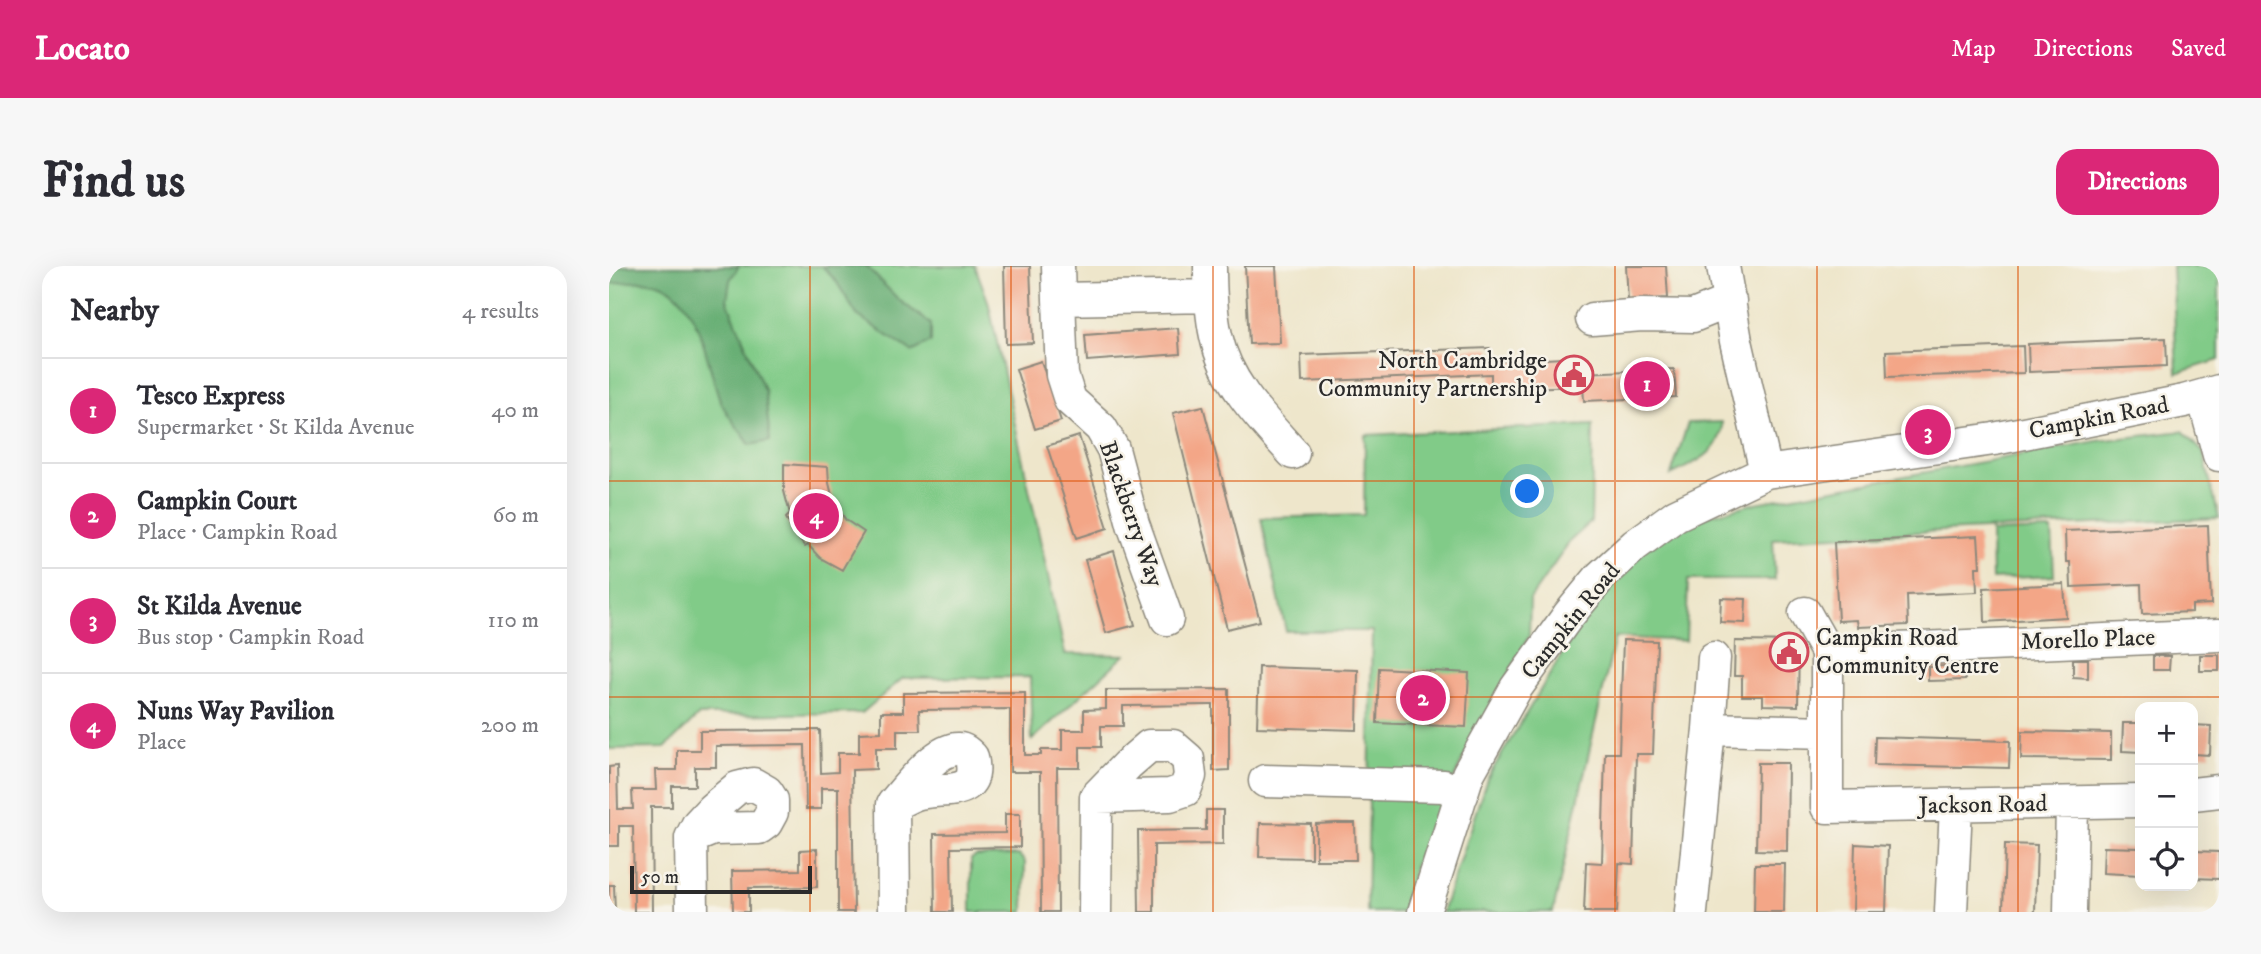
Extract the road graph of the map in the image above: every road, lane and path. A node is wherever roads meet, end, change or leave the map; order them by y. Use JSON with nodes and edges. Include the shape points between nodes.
{"nodes":[{"id":1,"x":1058,"y":266,"type":"edge"},
{"id":2,"x":1723,"y":266,"type":"edge"},
{"id":3,"x":1210,"y":281,"type":"edge"},
{"id":4,"x":1059,"y":299,"type":"junction"},
{"id":5,"x":1730,"y":301,"type":"junction"},
{"id":6,"x":1592,"y":319,"type":"dead end"},
{"id":7,"x":2211,"y":393,"type":"edge"},
{"id":8,"x":1293,"y":453,"type":"dead end"},
{"id":9,"x":2219,"y":455,"type":"edge"},
{"id":10,"x":1766,"y":472,"type":"junction"},
{"id":11,"x":1805,"y":613,"type":"dead end"},
{"id":12,"x":1167,"y":619,"type":"dead end"},
{"id":13,"x":2219,"y":635,"type":"edge"},
{"id":14,"x":1827,"y":652,"type":"junction"},
{"id":15,"x":1714,"y":658,"type":"dead end"},
{"id":16,"x":1709,"y":729,"type":"junction"},
{"id":17,"x":1827,"y":732,"type":"junction"},
{"id":18,"x":1265,"y":781,"type":"dead end"},
{"id":19,"x":2219,"y":791,"type":"edge"},
{"id":20,"x":2198,"y":793,"type":"edge"},
{"id":21,"x":1462,"y":795,"type":"junction"},
{"id":22,"x":1096,"y":797,"type":"dead end"},
{"id":23,"x":2135,"y":801,"type":"edge"},
{"id":24,"x":2072,"y":803,"type":"junction"},
{"id":25,"x":893,"y":804,"type":"dead end"},
{"id":26,"x":1956,"y":806,"type":"junction"},
{"id":27,"x":691,"y":838,"type":"dead end"},
{"id":28,"x":692,"y":912,"type":"edge"},
{"id":29,"x":894,"y":912,"type":"edge"},
{"id":30,"x":1095,"y":912,"type":"edge"},
{"id":31,"x":1424,"y":912,"type":"edge"},
{"id":32,"x":1691,"y":912,"type":"edge"},
{"id":33,"x":1951,"y":912,"type":"edge"},
{"id":34,"x":2070,"y":912,"type":"edge"}],
"edges":[{"from":1,"to":4,"type":"street","name":"Blackberry Way"},
{"from":2,"to":5,"type":"street"},
{"from":3,"to":4,"type":"street"},
{"from":3,"to":8,"type":"street","via":[[1216,338],[1231,377]]},
{"from":4,"to":12,"type":"street","name":"Blackberry Way","via":[[1062,375],[1070,400],[1101,428],[1113,449],[1133,524]]},
{"from":5,"to":6,"type":"street","via":[[1693,316]]},
{"from":5,"to":10,"type":"street"},
{"from":7,"to":9,"type":"street"},
{"from":7,"to":10,"type":"street","name":"Campkin Road","via":[[1994,439]]},
{"from":10,"to":21,"type":"street","name":"Campkin Road","via":[[1676,515],[1601,576],[1516,688],[1468,774]]},
{"from":11,"to":14,"type":"street"},
{"from":13,"to":14,"type":"street","name":"Morello Place"},
{"from":14,"to":17,"type":"street"},
{"from":15,"to":16,"type":"street"},
{"from":16,"to":17,"type":"street"},
{"from":16,"to":32,"type":"street"},
{"from":17,"to":26,"type":"street","name":"Jackson Road","via":[[1827,807]]},
{"from":18,"to":21,"type":"street","via":[[1444,786]]},
{"from":19,"to":20,"type":"street"},
{"from":21,"to":31,"type":"street","name":"Campkin Road"},
{"from":22,"to":30,"type":"street"},
{"from":23,"to":24,"type":"street","name":"Jackson Road"},
{"from":24,"to":26,"type":"street","name":"Jackson Road"},
{"from":24,"to":34,"type":"street"},
{"from":25,"to":29,"type":"street"},
{"from":26,"to":33,"type":"street"},
{"from":27,"to":28,"type":"street"}]}
